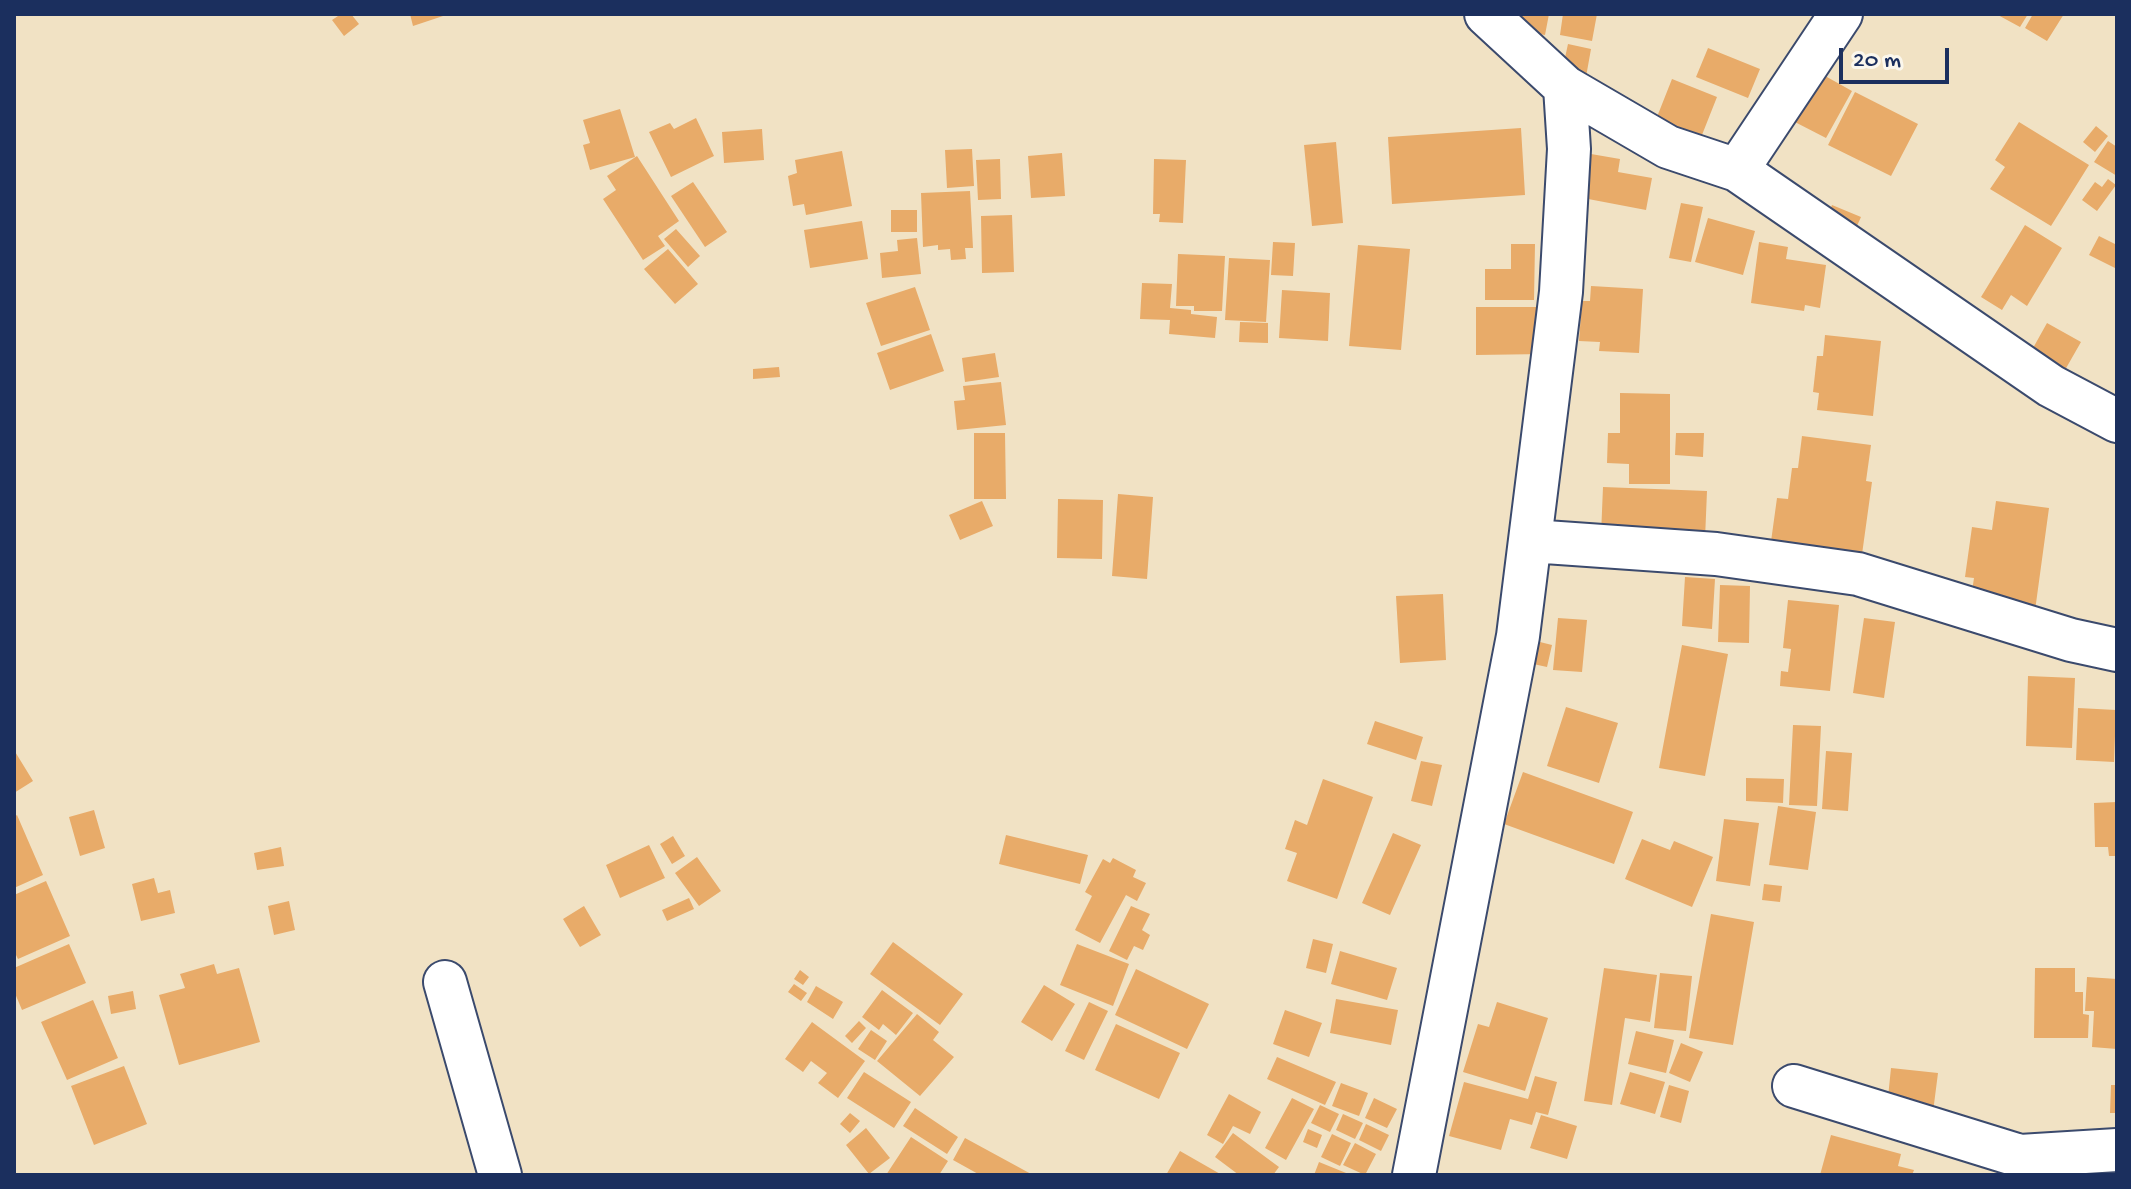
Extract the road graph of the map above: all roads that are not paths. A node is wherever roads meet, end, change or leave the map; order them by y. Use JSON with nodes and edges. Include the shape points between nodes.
{"nodes":[{"id":1,"x":1486,"y":14,"type":"edge"},
{"id":2,"x":1841,"y":14,"type":"edge"},
{"id":3,"x":1565,"y":87,"type":"junction"},
{"id":4,"x":1737,"y":170,"type":"junction"},
{"id":5,"x":2117,"y":421,"type":"edge"},
{"id":6,"x":1531,"y":541,"type":"junction"},
{"id":7,"x":2117,"y":650,"type":"edge"},
{"id":8,"x":445,"y":982,"type":"dead end"},
{"id":9,"x":1794,"y":1086,"type":"dead end"},
{"id":10,"x":2117,"y":1150,"type":"edge"},
{"id":11,"x":500,"y":1175,"type":"edge"},
{"id":12,"x":1414,"y":1175,"type":"edge"}],
"edges":[{"from":1,"to":3,"type":"street"},
{"from":2,"to":4,"type":"street"},
{"from":3,"to":4,"type":"street","via":[[1668,147]]},
{"from":3,"to":6,"type":"street","via":[[1569,149],[1561,292]]},
{"from":4,"to":5,"type":"street","via":[[2051,386]]},
{"from":6,"to":7,"type":"street","via":[[1716,554],[1858,574]]},
{"from":6,"to":12,"type":"street","via":[[1518,636]]},
{"from":8,"to":11,"type":"street"},
{"from":9,"to":10,"type":"street","via":[[2020,1156]]}]}
